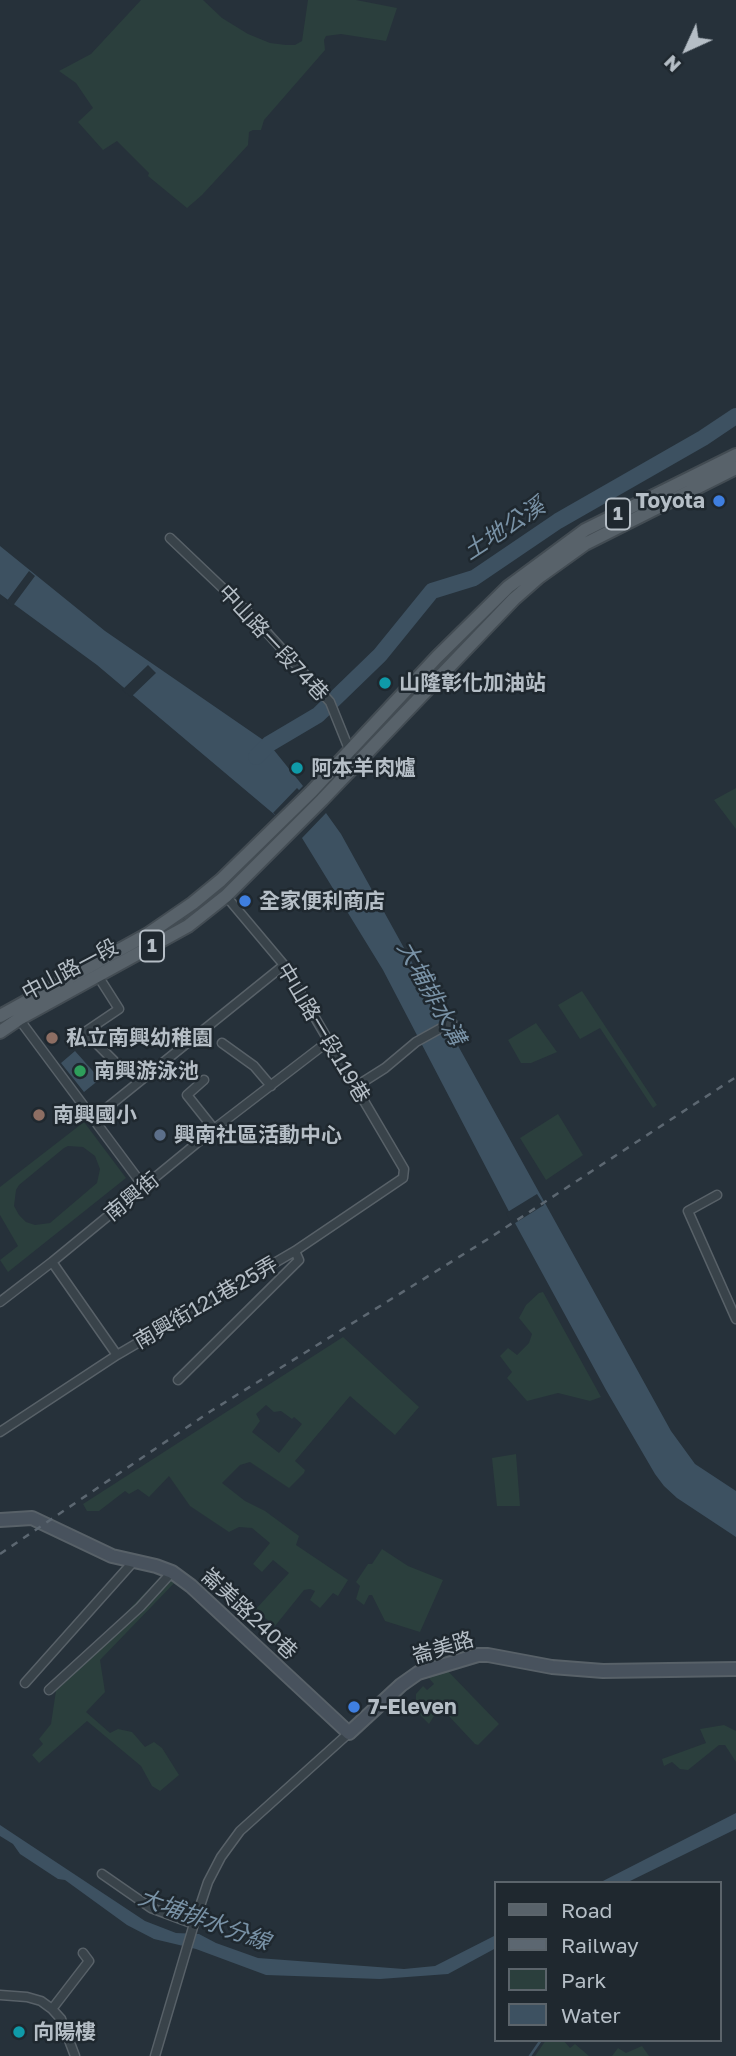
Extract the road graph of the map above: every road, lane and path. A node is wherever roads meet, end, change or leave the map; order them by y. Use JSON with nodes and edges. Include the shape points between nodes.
{"nodes":[{"id":1,"x":736,"y":455,"type":"edge"},
{"id":2,"x":736,"y":468,"type":"edge"},
{"id":3,"x":170,"y":538,"type":"dead end"},
{"id":4,"x":511,"y":593,"type":"junction"},
{"id":5,"x":349,"y":751,"type":"junction"},
{"id":6,"x":355,"y":764,"type":"junction"},
{"id":7,"x":226,"y":896,"type":"junction"},
{"id":8,"x":284,"y":965,"type":"junction"},
{"id":9,"x":97,"y":976,"type":"junction"},
{"id":10,"x":0,"y":1016,"type":"edge"},
{"id":11,"x":19,"y":1019,"type":"junction"},
{"id":12,"x":450,"y":1023,"type":"dead end"},
{"id":13,"x":0,"y":1032,"type":"edge"},
{"id":14,"x":330,"y":1040,"type":"junction"},
{"id":15,"x":222,"y":1043,"type":"dead end"},
{"id":16,"x":114,"y":1061,"type":"dead end"},
{"id":17,"x":204,"y":1080,"type":"dead end"},
{"id":18,"x":271,"y":1086,"type":"junction"},
{"id":19,"x":355,"y":1087,"type":"junction"},
{"id":20,"x":93,"y":1119,"type":"junction"},
{"id":21,"x":214,"y":1129,"type":"junction"},
{"id":22,"x":403,"y":1178,"type":"joint"},
{"id":23,"x":144,"y":1187,"type":"junction"},
{"id":24,"x":717,"y":1195,"type":"dead end"},
{"id":25,"x":295,"y":1251,"type":"junction"},
{"id":26,"x":52,"y":1262,"type":"junction"},
{"id":27,"x":0,"y":1302,"type":"edge"},
{"id":28,"x":736,"y":1319,"type":"edge"},
{"id":29,"x":117,"y":1355,"type":"junction"},
{"id":30,"x":178,"y":1380,"type":"dead end"},
{"id":31,"x":0,"y":1432,"type":"edge"},
{"id":32,"x":0,"y":1520,"type":"edge"},
{"id":33,"x":133,"y":1562,"type":"junction"},
{"id":34,"x":172,"y":1572,"type":"junction"},
{"id":35,"x":736,"y":1669,"type":"edge"},
{"id":36,"x":25,"y":1683,"type":"dead end"},
{"id":37,"x":49,"y":1690,"type":"dead end"},
{"id":38,"x":349,"y":1733,"type":"junction"},
{"id":39,"x":102,"y":1874,"type":"dead end"},
{"id":40,"x":194,"y":1924,"type":"junction"},
{"id":41,"x":83,"y":1953,"type":"dead end"},
{"id":42,"x":0,"y":1995,"type":"edge"},
{"id":43,"x":52,"y":2009,"type":"junction"},
{"id":44,"x":75,"y":2056,"type":"edge"},
{"id":45,"x":155,"y":2056,"type":"edge"}],
"edges":[{"from":1,"to":4,"type":"main road","number":"1","via":[[585,530]]},
{"from":2,"to":4,"type":"main road","number":"1","via":[[585,544]]},
{"from":3,"to":5,"type":"street","name":"中山路一段74巷","via":[[251,615],[330,702]]},
{"from":4,"to":5,"type":"main road","number":"1","via":[[437,657]]},
{"from":4,"to":6,"type":"main road","number":"1"},
{"from":5,"to":6,"type":"street","name":"中山路一段74巷"},
{"from":5,"to":10,"type":"main road","name":"中山路一段","number":"1","via":[[193,904]]},
{"from":6,"to":7,"type":"main road","name":"中山路一段","number":"1"},
{"from":7,"to":8,"type":"street","name":"中山路一段119巷"},
{"from":7,"to":9,"type":"main road","name":"中山路一段","number":"1","via":[[188,926]]},
{"from":8,"to":14,"type":"street","name":"中山路一段119巷"},
{"from":8,"to":20,"type":"street"},
{"from":9,"to":11,"type":"main road","name":"中山路一段","number":"1"},
{"from":9,"to":16,"type":"street","via":[[119,1009],[86,1032]]},
{"from":11,"to":13,"type":"main road","name":"中山路一段","number":"1"},
{"from":11,"to":20,"type":"street"},
{"from":12,"to":19,"type":"street"},
{"from":14,"to":18,"type":"street","name":"南興街"},
{"from":14,"to":19,"type":"street","name":"中山路一段119巷"},
{"from":15,"to":18,"type":"street","via":[[254,1066]]},
{"from":17,"to":21,"type":"street","via":[[187,1096]]},
{"from":18,"to":21,"type":"street","name":"南興街"},
{"from":19,"to":22,"type":"street","name":"中山路一段119巷","via":[[404,1169]]},
{"from":20,"to":23,"type":"street"},
{"from":21,"to":23,"type":"street","name":"南興街"},
{"from":22,"to":25,"type":"street","name":"南興街121巷25弄"},
{"from":23,"to":26,"type":"street","name":"南興街"},
{"from":24,"to":28,"type":"street","via":[[688,1212]]},
{"from":25,"to":29,"type":"street","name":"南興街121巷25弄"},
{"from":25,"to":30,"type":"street","name":"南興街121巷25弄","via":[[299,1260]]},
{"from":26,"to":27,"type":"street","name":"南興街"},
{"from":26,"to":29,"type":"street"},
{"from":29,"to":31,"type":"street","name":"南興街121巷25弄"},
{"from":32,"to":33,"type":"street","name":"崙美路240巷","via":[[32,1518]]},
{"from":33,"to":34,"type":"street","name":"崙美路240巷"},
{"from":33,"to":36,"type":"street"},
{"from":34,"to":37,"type":"street"},
{"from":34,"to":38,"type":"street","name":"崙美路240巷"},
{"from":35,"to":38,"type":"street","name":"崙美路","via":[[603,1671],[478,1655],[418,1674]]},
{"from":38,"to":40,"type":"street","name":"崙美路","via":[[240,1831],[208,1882]]},
{"from":39,"to":40,"type":"street","via":[[151,1908]]},
{"from":40,"to":45,"type":"street","name":"崙美路"},
{"from":41,"to":43,"type":"street","via":[[89,1961]]},
{"from":42,"to":43,"type":"street","via":[[27,1997]]},
{"from":43,"to":44,"type":"street","via":[[61,2019]]}]}
